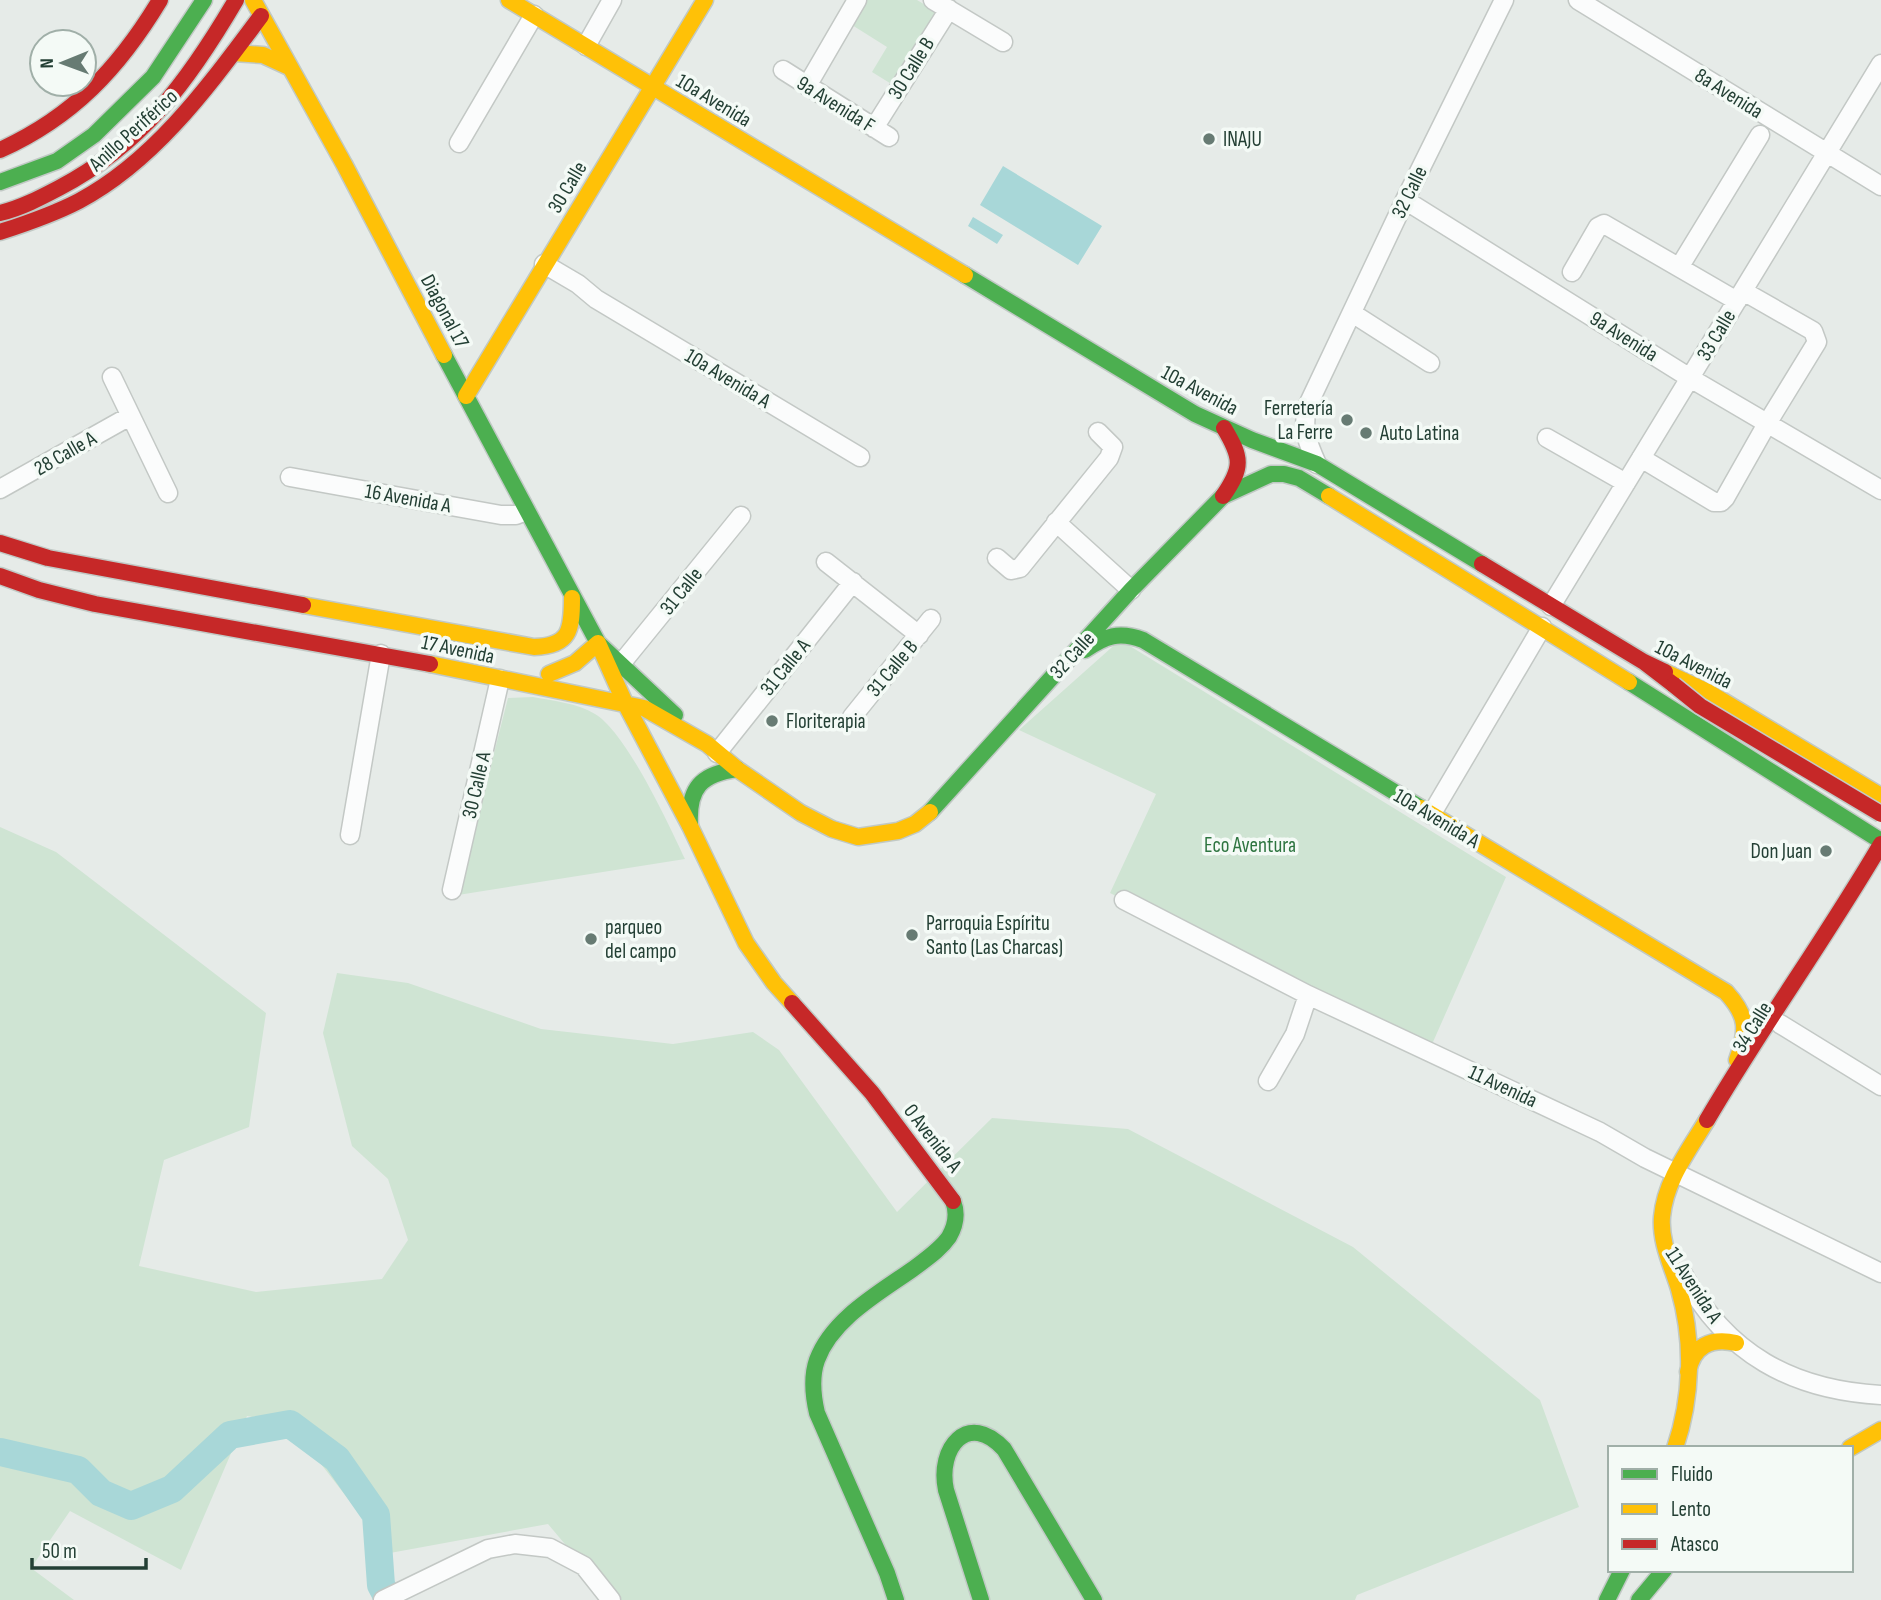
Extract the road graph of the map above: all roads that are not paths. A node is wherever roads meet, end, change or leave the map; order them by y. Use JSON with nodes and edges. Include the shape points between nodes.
{"nodes":[{"id":1,"x":160,"y":0,"type":"edge"},
{"id":2,"x":204,"y":0,"type":"edge"},
{"id":3,"x":236,"y":0,"type":"edge"},
{"id":4,"x":509,"y":0,"type":"edge"},
{"id":5,"x":612,"y":0,"type":"edge"},
{"id":6,"x":705,"y":0,"type":"edge"},
{"id":7,"x":857,"y":0,"type":"edge"},
{"id":8,"x":1504,"y":0,"type":"edge"},
{"id":9,"x":1578,"y":0,"type":"edge"},
{"id":10,"x":941,"y":5,"type":"edge"},
{"id":11,"x":262,"y":10,"type":"edge"},
{"id":12,"x":534,"y":15,"type":"junction"},
{"id":13,"x":1003,"y":42,"type":"dead end"},
{"id":14,"x":586,"y":46,"type":"junction"},
{"id":15,"x":234,"y":53,"type":"junction"},
{"id":16,"x":1881,"y":64,"type":"edge"},
{"id":17,"x":289,"y":67,"type":"junction"},
{"id":18,"x":783,"y":71,"type":"dead end"},
{"id":19,"x":807,"y":86,"type":"junction"},
{"id":20,"x":652,"y":87,"type":"junction"},
{"id":21,"x":68,"y":130,"type":"dead end"},
{"id":22,"x":881,"y":132,"type":"joint"},
{"id":23,"x":1760,"y":135,"type":"dead end"},
{"id":24,"x":459,"y":143,"type":"dead end"},
{"id":25,"x":0,"y":150,"type":"edge"},
{"id":26,"x":1826,"y":153,"type":"junction"},
{"id":27,"x":0,"y":165,"type":"edge"},
{"id":28,"x":0,"y":182,"type":"edge"},
{"id":29,"x":1881,"y":186,"type":"edge"},
{"id":30,"x":1405,"y":200,"type":"junction"},
{"id":31,"x":0,"y":213,"type":"edge"},
{"id":32,"x":0,"y":232,"type":"edge"},
{"id":33,"x":1680,"y":266,"type":"junction"},
{"id":34,"x":542,"y":269,"type":"junction"},
{"id":35,"x":1572,"y":272,"type":"dead end"},
{"id":36,"x":1740,"y":296,"type":"junction"},
{"id":37,"x":1352,"y":313,"type":"junction"},
{"id":38,"x":1430,"y":363,"type":"dead end"},
{"id":39,"x":111,"y":377,"type":"dead end"},
{"id":40,"x":1690,"y":378,"type":"junction"},
{"id":41,"x":466,"y":396,"type":"junction"},
{"id":42,"x":130,"y":416,"type":"junction"},
{"id":43,"x":1768,"y":422,"type":"junction"},
{"id":44,"x":1224,"y":428,"type":"junction"},
{"id":45,"x":1098,"y":432,"type":"dead end"},
{"id":46,"x":1547,"y":438,"type":"dead end"},
{"id":47,"x":860,"y":457,"type":"dead end"},
{"id":48,"x":1641,"y":458,"type":"junction"},
{"id":49,"x":1317,"y":464,"type":"junction"},
{"id":50,"x":290,"y":477,"type":"dead end"},
{"id":51,"x":1626,"y":483,"type":"junction"},
{"id":52,"x":0,"y":489,"type":"edge"},
{"id":53,"x":1881,"y":490,"type":"edge"},
{"id":54,"x":168,"y":493,"type":"dead end"},
{"id":55,"x":1223,"y":496,"type":"junction"},
{"id":56,"x":526,"y":512,"type":"junction"},
{"id":57,"x":741,"y":516,"type":"dead end"},
{"id":58,"x":1056,"y":522,"type":"junction"},
{"id":59,"x":0,"y":543,"type":"edge"},
{"id":60,"x":997,"y":558,"type":"dead end"},
{"id":61,"x":826,"y":562,"type":"dead end"},
{"id":62,"x":0,"y":576,"type":"edge"},
{"id":63,"x":853,"y":582,"type":"junction"},
{"id":64,"x":1132,"y":590,"type":"junction"},
{"id":65,"x":1482,"y":590,"type":"junction"},
{"id":66,"x":164,"y":598,"type":"junction"},
{"id":67,"x":572,"y":598,"type":"junction"},
{"id":68,"x":1552,"y":606,"type":"junction"},
{"id":69,"x":931,"y":620,"type":"dead end"},
{"id":70,"x":1542,"y":627,"type":"junction"},
{"id":71,"x":919,"y":635,"type":"junction"},
{"id":72,"x":598,"y":643,"type":"junction"},
{"id":73,"x":534,"y":647,"type":"junction"},
{"id":74,"x":381,"y":654,"type":"junction"},
{"id":75,"x":1644,"y":662,"type":"junction"},
{"id":76,"x":620,"y":665,"type":"junction"},
{"id":77,"x":1056,"y":672,"type":"junction"},
{"id":78,"x":549,"y":674,"type":"junction"},
{"id":79,"x":500,"y":679,"type":"junction"},
{"id":80,"x":525,"y":683,"type":"junction"},
{"id":81,"x":625,"y":702,"type":"junction"},
{"id":82,"x":852,"y":717,"type":"dead end"},
{"id":83,"x":712,"y":748,"type":"junction"},
{"id":84,"x":737,"y":769,"type":"junction"},
{"id":85,"x":1861,"y":784,"type":"junction"},
{"id":86,"x":1881,"y":796,"type":"edge"},
{"id":87,"x":1881,"y":814,"type":"edge"},
{"id":88,"x":1431,"y":815,"type":"junction"},
{"id":89,"x":1842,"y":818,"type":"junction"},
{"id":90,"x":690,"y":826,"type":"junction"},
{"id":91,"x":350,"y":835,"type":"dead end"},
{"id":92,"x":876,"y":835,"type":"joint"},
{"id":93,"x":1881,"y":842,"type":"edge"},
{"id":94,"x":452,"y":891,"type":"dead end"},
{"id":95,"x":1124,"y":900,"type":"dead end"},
{"id":96,"x":1829,"y":929,"type":"junction"},
{"id":97,"x":1307,"y":995,"type":"junction"},
{"id":98,"x":1780,"y":1024,"type":"junction"},
{"id":99,"x":1268,"y":1081,"type":"dead end"},
{"id":100,"x":1881,"y":1086,"type":"edge"},
{"id":101,"x":1725,"y":1088,"type":"junction"},
{"id":102,"x":1697,"y":1138,"type":"junction"},
{"id":103,"x":1677,"y":1172,"type":"junction"},
{"id":104,"x":1662,"y":1234,"type":"junction"},
{"id":105,"x":1881,"y":1273,"type":"edge"},
{"id":106,"x":1736,"y":1343,"type":"junction"},
{"id":107,"x":1688,"y":1375,"type":"junction"},
{"id":108,"x":1881,"y":1395,"type":"edge"},
{"id":109,"x":1881,"y":1430,"type":"edge"},
{"id":110,"x":1676,"y":1446,"type":"edge"},
{"id":111,"x":1853,"y":1446,"type":"edge"},
{"id":112,"x":1621,"y":1572,"type":"edge"},
{"id":113,"x":1662,"y":1572,"type":"edge"},
{"id":114,"x":383,"y":1600,"type":"edge"},
{"id":115,"x":611,"y":1600,"type":"edge"},
{"id":116,"x":896,"y":1600,"type":"edge"},
{"id":117,"x":981,"y":1600,"type":"edge"},
{"id":118,"x":1094,"y":1600,"type":"edge"},
{"id":119,"x":1607,"y":1600,"type":"edge"},
{"id":120,"x":1639,"y":1600,"type":"edge"}],
"edges":[{"from":1,"to":25,"type":"main road","via":[[132,46],[92,89],[66,113]]},
{"from":2,"to":28,"type":"main road","name":"Anillo Periférico","via":[[153,76],[94,135],[57,161]]},
{"from":3,"to":31,"type":"main road","name":"Anillo Periférico","via":[[178,92],[121,151],[81,179]]},
{"from":4,"to":12,"type":"main road","name":"10a Avenida"},
{"from":5,"to":14,"type":"street"},
{"from":6,"to":20,"type":"main road","name":"30 Calle"},
{"from":7,"to":19,"type":"street"},
{"from":8,"to":30,"type":"street","name":"32 Calle"},
{"from":9,"to":26,"type":"street","name":"8a Avenida"},
{"from":10,"to":13,"type":"street"},
{"from":10,"to":22,"type":"street","name":"30 Calle B"},
{"from":11,"to":15,"type":"main road","name":"Anillo Periférico"},
{"from":11,"to":17,"type":"main road","name":"Diagonal 17"},
{"from":12,"to":14,"type":"main road","name":"10a Avenida"},
{"from":12,"to":24,"type":"street"},
{"from":14,"to":20,"type":"main road","name":"10a Avenida"},
{"from":15,"to":17,"type":"main road","via":[[263,55]]},
{"from":15,"to":32,"type":"main road","name":"Anillo Periférico","via":[[184,115],[122,172],[90,196]]},
{"from":16,"to":26,"type":"street","name":"33 Calle"},
{"from":17,"to":41,"type":"main road","name":"Diagonal 17"},
{"from":18,"to":19,"type":"street","name":"9a Avenida F"},
{"from":19,"to":22,"type":"street","name":"9a Avenida F"},
{"from":20,"to":34,"type":"main road","name":"30 Calle"},
{"from":20,"to":44,"type":"main road","name":"10a Avenida"},
{"from":21,"to":27,"type":"main road"},
{"from":23,"to":33,"type":"street"},
{"from":26,"to":29,"type":"street","name":"8a Avenida"},
{"from":26,"to":36,"type":"street","name":"33 Calle"},
{"from":30,"to":37,"type":"street","name":"32 Calle"},
{"from":30,"to":40,"type":"street","name":"9a Avenida"},
{"from":33,"to":35,"type":"street","via":[[1604,224]]},
{"from":33,"to":36,"type":"street"},
{"from":34,"to":41,"type":"main road","name":"30 Calle"},
{"from":34,"to":47,"type":"street","name":"10a Avenida A","via":[[572,294],[596,299]]},
{"from":36,"to":40,"type":"street","name":"33 Calle"},
{"from":36,"to":43,"type":"street","via":[[1817,336]]},
{"from":37,"to":38,"type":"street"},
{"from":37,"to":49,"type":"street","name":"32 Calle","via":[[1304,418],[1306,440]]},
{"from":39,"to":42,"type":"street"},
{"from":40,"to":43,"type":"street","name":"9a Avenida"},
{"from":40,"to":48,"type":"street","name":"33 Calle"},
{"from":41,"to":56,"type":"main road","name":"Diagonal 17"},
{"from":42,"to":52,"type":"street","name":"28 Calle A"},
{"from":42,"to":54,"type":"street"},
{"from":43,"to":48,"type":"street","via":[[1721,502]]},
{"from":43,"to":53,"type":"street","name":"9a Avenida"},
{"from":44,"to":49,"type":"main road","name":"10a Avenida"},
{"from":44,"to":55,"type":"main road","via":[[1240,463],[1238,475]]},
{"from":45,"to":58,"type":"street","via":[[1113,447],[1112,454]]},
{"from":46,"to":51,"type":"street"},
{"from":48,"to":51,"type":"street","name":"33 Calle"},
{"from":49,"to":68,"type":"main road","name":"10a Avenida"},
{"from":50,"to":56,"type":"street","name":"16 Avenida A","via":[[501,515]]},
{"from":51,"to":68,"type":"street","name":"33 Calle"},
{"from":55,"to":64,"type":"main road","name":"32 Calle"},
{"from":55,"to":65,"type":"main road","name":"32 Calle","via":[[1271,474],[1299,478]]},
{"from":56,"to":67,"type":"main road","name":"Diagonal 17"},
{"from":57,"to":76,"type":"street","name":"31 Calle"},
{"from":58,"to":60,"type":"street","via":[[1020,568],[1011,570]]},
{"from":58,"to":64,"type":"street"},
{"from":59,"to":66,"type":"main road","name":"17 Avenida"},
{"from":61,"to":63,"type":"street"},
{"from":62,"to":66,"type":"main road","name":"17 Avenida","via":[[38,590]]},
{"from":63,"to":71,"type":"street"},
{"from":63,"to":83,"type":"street","name":"31 Calle A"},
{"from":64,"to":77,"type":"main road","name":"32 Calle"},
{"from":65,"to":68,"type":"main road","via":[[1541,610]]},
{"from":65,"to":70,"type":"main road"},
{"from":66,"to":73,"type":"main road","name":"17 Avenida"},
{"from":66,"to":74,"type":"main road","name":"17 Avenida"},
{"from":67,"to":72,"type":"main road","name":"Diagonal 17"},
{"from":67,"to":73,"type":"main road","name":"17 Avenida","via":[[569,634],[551,647]]},
{"from":68,"to":75,"type":"main road","name":"10a Avenida"},
{"from":69,"to":71,"type":"street","name":"31 Calle B"},
{"from":70,"to":88,"type":"street"},
{"from":70,"to":89,"type":"main road"},
{"from":71,"to":82,"type":"street","name":"31 Calle B"},
{"from":72,"to":76,"type":"main road","name":"Diagonal 17"},
{"from":72,"to":78,"type":"main road","via":[[575,663]]},
{"from":72,"to":81,"type":"main road","name":"Diagonal 17"},
{"from":73,"to":78,"type":"main road","via":[[548,657]]},
{"from":74,"to":79,"type":"main road","name":"17 Avenida"},
{"from":74,"to":91,"type":"street"},
{"from":75,"to":85,"type":"main road","name":"10a Avenida","via":[[1707,692]]},
{"from":75,"to":87,"type":"main road","bridge":true,"via":[[1700,706]]},
{"from":76,"to":83,"type":"main road","name":"Diagonal 17"},
{"from":77,"to":88,"type":"main road","name":"10a Avenida A","via":[[1108,635],[1131,635]]},
{"from":77,"to":92,"type":"main road","name":"32 Calle","via":[[929,813],[915,824]]},
{"from":78,"to":80,"type":"main road","via":[[543,680]]},
{"from":79,"to":80,"type":"main road","name":"17 Avenida"},
{"from":79,"to":94,"type":"street","name":"30 Calle A"},
{"from":80,"to":81,"type":"main road","name":"17 Avenida"},
{"from":81,"to":83,"type":"main road","name":"17 Avenida","via":[[644,708]]},
{"from":81,"to":90,"type":"main road","name":"0 Avenida A"},
{"from":83,"to":84,"type":"main road","name":"17 Avenida"},
{"from":84,"to":90,"type":"main road","via":[[710,774],[695,787]]},
{"from":84,"to":92,"type":"main road","name":"17 Avenida","via":[[817,822],[858,837]]},
{"from":85,"to":86,"type":"main road","name":"10a Avenida"},
{"from":85,"to":89,"type":"main road","via":[[1870,801],[1868,810],[1861,817]]},
{"from":88,"to":101,"type":"main road","name":"10a Avenida A","via":[[1726,992],[1745,1016],[1746,1033]]},
{"from":89,"to":93,"type":"main road"},
{"from":90,"to":116,"type":"main road","name":"0 Avenida A","via":[[760,964],[872,1093],[950,1194],[956,1210],[948,1238],[844,1323],[823,1347],[814,1372],[820,1420]]},
{"from":93,"to":96,"type":"main road","name":"34 Calle"},
{"from":95,"to":97,"type":"street","name":"11 Avenida"},
{"from":96,"to":98,"type":"main road","name":"34 Calle"},
{"from":96,"to":101,"type":"main road","name":"34 Calle"},
{"from":97,"to":99,"type":"street","via":[[1295,1034]]},
{"from":97,"to":103,"type":"street","name":"11 Avenida"},
{"from":98,"to":100,"type":"street"},
{"from":98,"to":102,"type":"main road","name":"34 Calle","via":[[1734,1094]]},
{"from":101,"to":102,"type":"main road","name":"34 Calle"},
{"from":102,"to":103,"type":"main road","name":"34 Calle"},
{"from":103,"to":104,"type":"main road","name":"34 Calle","via":[[1662,1210]]},
{"from":103,"to":105,"type":"street","name":"11 Avenida"},
{"from":104,"to":106,"type":"street","name":"11 Avenida A","via":[[1692,1291]]},
{"from":104,"to":107,"type":"main road","via":[[1682,1300]]},
{"from":106,"to":107,"type":"main road","via":[[1725,1339],[1702,1344],[1689,1363]]},
{"from":106,"to":108,"type":"street","name":"11 Avenida A","via":[[1790,1377],[1819,1387]]},
{"from":107,"to":110,"type":"main road"},
{"from":109,"to":111,"type":"main road"},
{"from":112,"to":119,"type":"main road"},
{"from":113,"to":120,"type":"main road"},
{"from":114,"to":115,"type":"street","via":[[488,1549],[514,1544],[550,1548],[584,1566]]},
{"from":117,"to":118,"type":"main road","via":[[944,1474],[947,1452],[970,1432],[998,1440]]}]}
